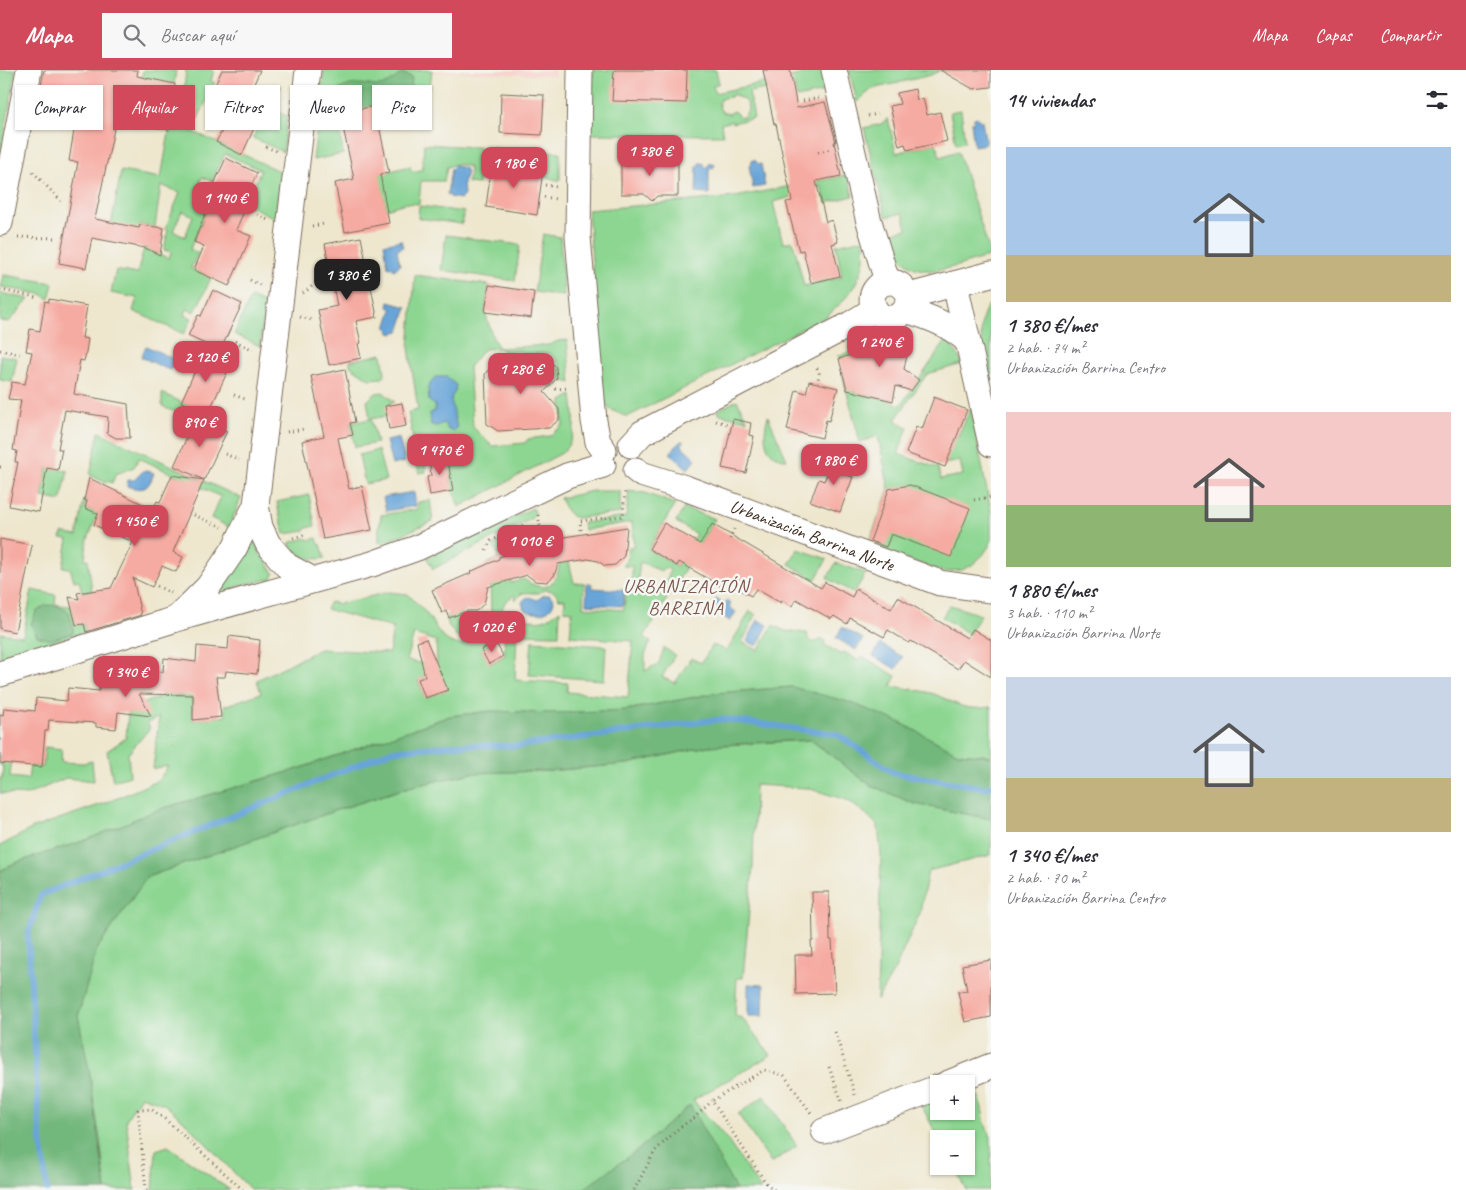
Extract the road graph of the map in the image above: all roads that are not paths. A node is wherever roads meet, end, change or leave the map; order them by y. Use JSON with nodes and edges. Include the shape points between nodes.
{"nodes":[{"id":1,"x":29,"y":70,"type":"edge"},
{"id":2,"x":308,"y":70,"type":"edge"},
{"id":3,"x":580,"y":70,"type":"edge"},
{"id":4,"x":834,"y":70,"type":"edge"},
{"id":5,"x":6,"y":230,"type":"edge"},
{"id":6,"x":991,"y":274,"type":"edge"},
{"id":7,"x":886,"y":281,"type":"junction"},
{"id":8,"x":955,"y":284,"type":"junction"},
{"id":9,"x":907,"y":303,"type":"junction"},
{"id":10,"x":875,"y":309,"type":"junction"},
{"id":11,"x":968,"y":342,"type":"junction"},
{"id":12,"x":991,"y":444,"type":"edge"},
{"id":13,"x":631,"y":446,"type":"junction"},
{"id":14,"x":603,"y":458,"type":"junction"},
{"id":15,"x":631,"y":474,"type":"junction"},
{"id":16,"x":256,"y":506,"type":"junction"},
{"id":17,"x":313,"y":580,"type":"junction"},
{"id":18,"x":990,"y":589,"type":"edge"},
{"id":19,"x":176,"y":619,"type":"junction"},
{"id":20,"x":0,"y":674,"type":"edge"},
{"id":21,"x":991,"y":1066,"type":"edge"},
{"id":22,"x":968,"y":1075,"type":"edge"},
{"id":23,"x":930,"y":1090,"type":"edge"},
{"id":24,"x":824,"y":1131,"type":"road end"}],
"edges":[{"from":1,"to":5,"type":"street","via":[[10,168]]},
{"from":2,"to":16,"type":"street"},
{"from":3,"to":14,"type":"street","via":[[578,237],[594,421]]},
{"from":4,"to":7,"type":"street"},
{"from":6,"to":8,"type":"street"},
{"from":7,"to":9,"type":"street","via":[[900,284]]},
{"from":7,"to":10,"type":"street","via":[[875,290],[872,304]]},
{"from":8,"to":9,"type":"street"},
{"from":8,"to":11,"type":"street"},
{"from":9,"to":10,"type":"street","via":[[894,318],[880,316]]},
{"from":9,"to":11,"type":"street","via":[[924,316],[961,334]]},
{"from":10,"to":13,"type":"street","via":[[642,433]]},
{"from":11,"to":12,"type":"street"},
{"from":13,"to":14,"type":"street","via":[[613,442]]},
{"from":13,"to":15,"type":"street","via":[[639,459]]},
{"from":14,"to":15,"type":"street","via":[[606,472],[615,478]]},
{"from":14,"to":17,"type":"street","via":[[417,548]]},
{"from":15,"to":18,"type":"street","name":"Urbanización Barrina Norte","via":[[641,474],[685,488],[940,583]]},
{"from":16,"to":17,"type":"street","via":[[260,528],[268,544],[287,566]]},
{"from":16,"to":19,"type":"street","via":[[234,549],[208,587]]},
{"from":17,"to":19,"type":"street"},
{"from":19,"to":20,"type":"street"},
{"from":21,"to":22,"type":"street"},
{"from":23,"to":24,"type":"street","via":[[862,1109]]}]}
